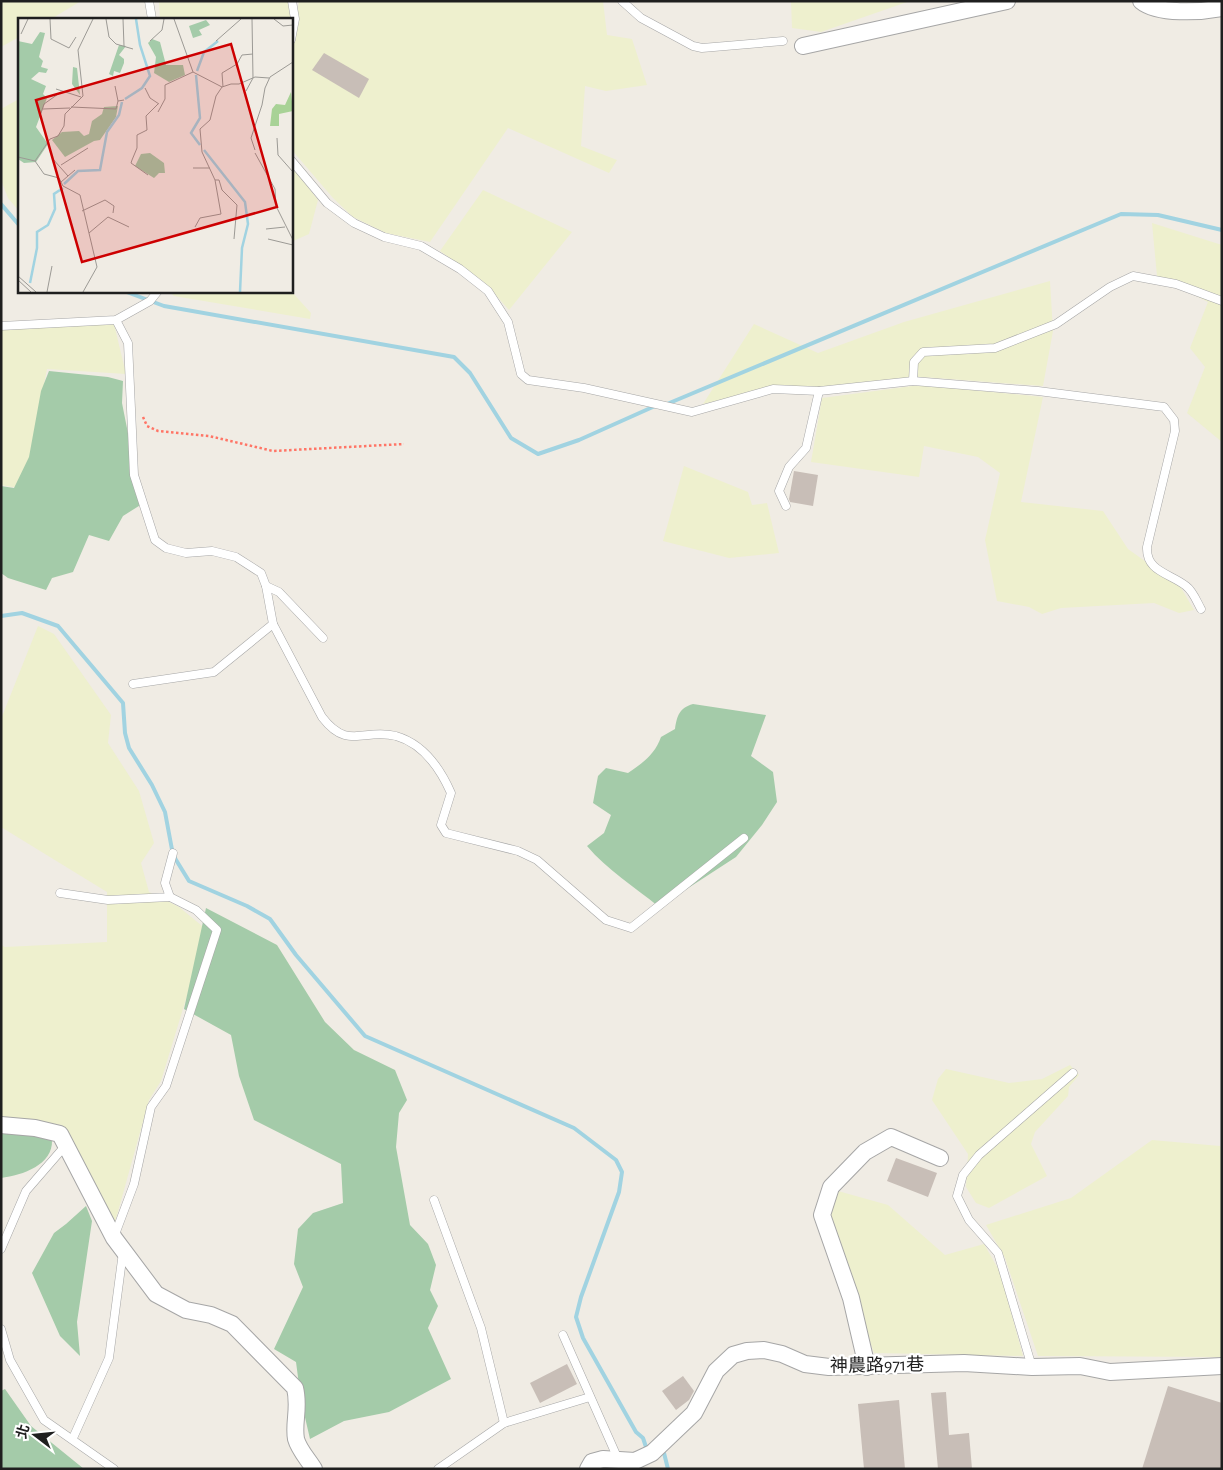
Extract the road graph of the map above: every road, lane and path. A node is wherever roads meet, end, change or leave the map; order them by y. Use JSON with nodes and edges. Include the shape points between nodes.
{"nodes":[{"id":1,"x":149,"y":1,"type":"edge"},
{"id":2,"x":292,"y":1,"type":"edge"},
{"id":3,"x":622,"y":1,"type":"edge"},
{"id":4,"x":1007,"y":1,"type":"edge"},
{"id":5,"x":1141,"y":1,"type":"edge"},
{"id":6,"x":1222,"y":8,"type":"edge"},
{"id":7,"x":152,"y":18,"type":"edge"},
{"id":8,"x":292,"y":35,"type":"edge"},
{"id":9,"x":783,"y":41,"type":"dead end"},
{"id":10,"x":803,"y":46,"type":"dead end"},
{"id":11,"x":292,"y":161,"type":"edge"},
{"id":12,"x":157,"y":292,"type":"edge"},
{"id":13,"x":1222,"y":301,"type":"edge"},
{"id":14,"x":116,"y":320,"type":"junction"},
{"id":15,"x":1,"y":326,"type":"edge"},
{"id":16,"x":913,"y":380,"type":"junction"},
{"id":17,"x":819,"y":391,"type":"junction"},
{"id":18,"x":142,"y":409,"type":"dead end"},
{"id":19,"x":404,"y":444,"type":"dead end"},
{"id":20,"x":786,"y":506,"type":"dead end"},
{"id":21,"x":266,"y":586,"type":"junction"},
{"id":22,"x":1201,"y":609,"type":"dead end"},
{"id":23,"x":273,"y":624,"type":"junction"},
{"id":24,"x":324,"y":638,"type":"dead end"},
{"id":25,"x":133,"y":684,"type":"dead end"},
{"id":26,"x":744,"y":838,"type":"dead end"},
{"id":27,"x":173,"y":853,"type":"dead end"},
{"id":28,"x":60,"y":893,"type":"dead end"},
{"id":29,"x":170,"y":897,"type":"junction"},
{"id":30,"x":1072,"y":1073,"type":"dead end"},
{"id":31,"x":1,"y":1125,"type":"edge"},
{"id":32,"x":66,"y":1145,"type":"junction"},
{"id":33,"x":940,"y":1158,"type":"dead end"},
{"id":34,"x":434,"y":1200,"type":"dead end"},
{"id":35,"x":119,"y":1244,"type":"junction"},
{"id":36,"x":1,"y":1249,"type":"edge"},
{"id":37,"x":1,"y":1329,"type":"edge"},
{"id":38,"x":563,"y":1335,"type":"dead end"},
{"id":39,"x":1222,"y":1366,"type":"edge"},
{"id":40,"x":866,"y":1367,"type":"junction"},
{"id":41,"x":1032,"y":1367,"type":"junction"},
{"id":42,"x":590,"y":1397,"type":"junction"},
{"id":43,"x":504,"y":1423,"type":"junction"},
{"id":44,"x":73,"y":1438,"type":"junction"},
{"id":45,"x":618,"y":1459,"type":"junction"},
{"id":46,"x":114,"y":1469,"type":"edge"},
{"id":47,"x":314,"y":1469,"type":"edge"},
{"id":48,"x":438,"y":1469,"type":"edge"},
{"id":49,"x":588,"y":1469,"type":"edge"}],
"edges":[{"from":1,"to":7,"type":"lane"},
{"from":2,"to":8,"type":"lane","via":[[295,19]]},
{"from":3,"to":9,"type":"lane","via":[[641,18],[693,46]]},
{"from":4,"to":10,"type":"street"},
{"from":5,"to":6,"type":"street","via":[[1162,11]]},
{"from":11,"to":17,"type":"lane","via":[[327,203],[354,223],[384,237],[421,246],[460,269],[488,291],[508,322],[521,374],[528,380],[584,388],[692,412],[773,389]]},
{"from":12,"to":14,"type":"lane","via":[[150,301]]},
{"from":13,"to":16,"type":"lane","via":[[1176,284],[1132,276],[1056,324],[995,348],[923,352],[914,362]]},
{"from":14,"to":15,"type":"lane"},
{"from":14,"to":21,"type":"lane","via":[[128,343],[134,475],[154,540],[166,548],[186,553],[212,551],[236,557],[261,572]]},
{"from":16,"to":17,"type":"lane"},
{"from":16,"to":22,"type":"lane","via":[[1164,407],[1174,420],[1175,431],[1146,557],[1152,567],[1188,586]]},
{"from":17,"to":20,"type":"lane","via":[[806,448],[789,467],[780,492]]},
{"from":18,"to":19,"type":"path","via":[[147,426],[158,431],[209,436],[273,451]]},
{"from":21,"to":23,"type":"lane"},
{"from":21,"to":24,"type":"lane","via":[[279,592]]},
{"from":23,"to":25,"type":"lane","via":[[214,672]]},
{"from":23,"to":26,"type":"lane","via":[[332,731],[343,736],[395,736],[430,757],[451,792],[441,825],[446,833],[518,851],[537,860],[606,920],[631,928]]},
{"from":27,"to":29,"type":"lane","via":[[165,883]]},
{"from":28,"to":29,"type":"lane","via":[[108,900]]},
{"from":29,"to":35,"type":"lane","via":[[196,910],[217,930],[166,1086],[151,1108]]},
{"from":30,"to":41,"type":"lane","via":[[980,1155],[962,1175],[957,1196],[968,1220],[998,1253]]},
{"from":31,"to":32,"type":"street","via":[[51,1130],[60,1134]]},
{"from":32,"to":35,"type":"street"},
{"from":32,"to":36,"type":"lane","via":[[26,1190]]},
{"from":33,"to":40,"type":"street","via":[[891,1137],[865,1152],[831,1187],[822,1215],[851,1298]]},
{"from":34,"to":43,"type":"lane","via":[[481,1328]]},
{"from":35,"to":44,"type":"lane","via":[[109,1358]]},
{"from":35,"to":47,"type":"street","via":[[156,1294],[186,1310],[232,1324],[295,1388],[299,1402],[296,1437]]},
{"from":37,"to":44,"type":"lane","via":[[10,1360],[44,1420]]},
{"from":38,"to":42,"type":"lane"},
{"from":39,"to":41,"type":"street","name":"神農路971巷","via":[[1110,1372],[1080,1366]]},
{"from":40,"to":41,"type":"street","name":"神農路971巷","via":[[964,1362]]},
{"from":40,"to":45,"type":"street","name":"神農路971巷","via":[[805,1364],[764,1350],[733,1355],[716,1372],[694,1413],[665,1443],[635,1461]]},
{"from":42,"to":43,"type":"lane"},
{"from":42,"to":45,"type":"lane"},
{"from":43,"to":48,"type":"lane"},
{"from":44,"to":46,"type":"lane"},
{"from":45,"to":49,"type":"street","name":"神農路971巷","via":[[592,1462]]}]}
